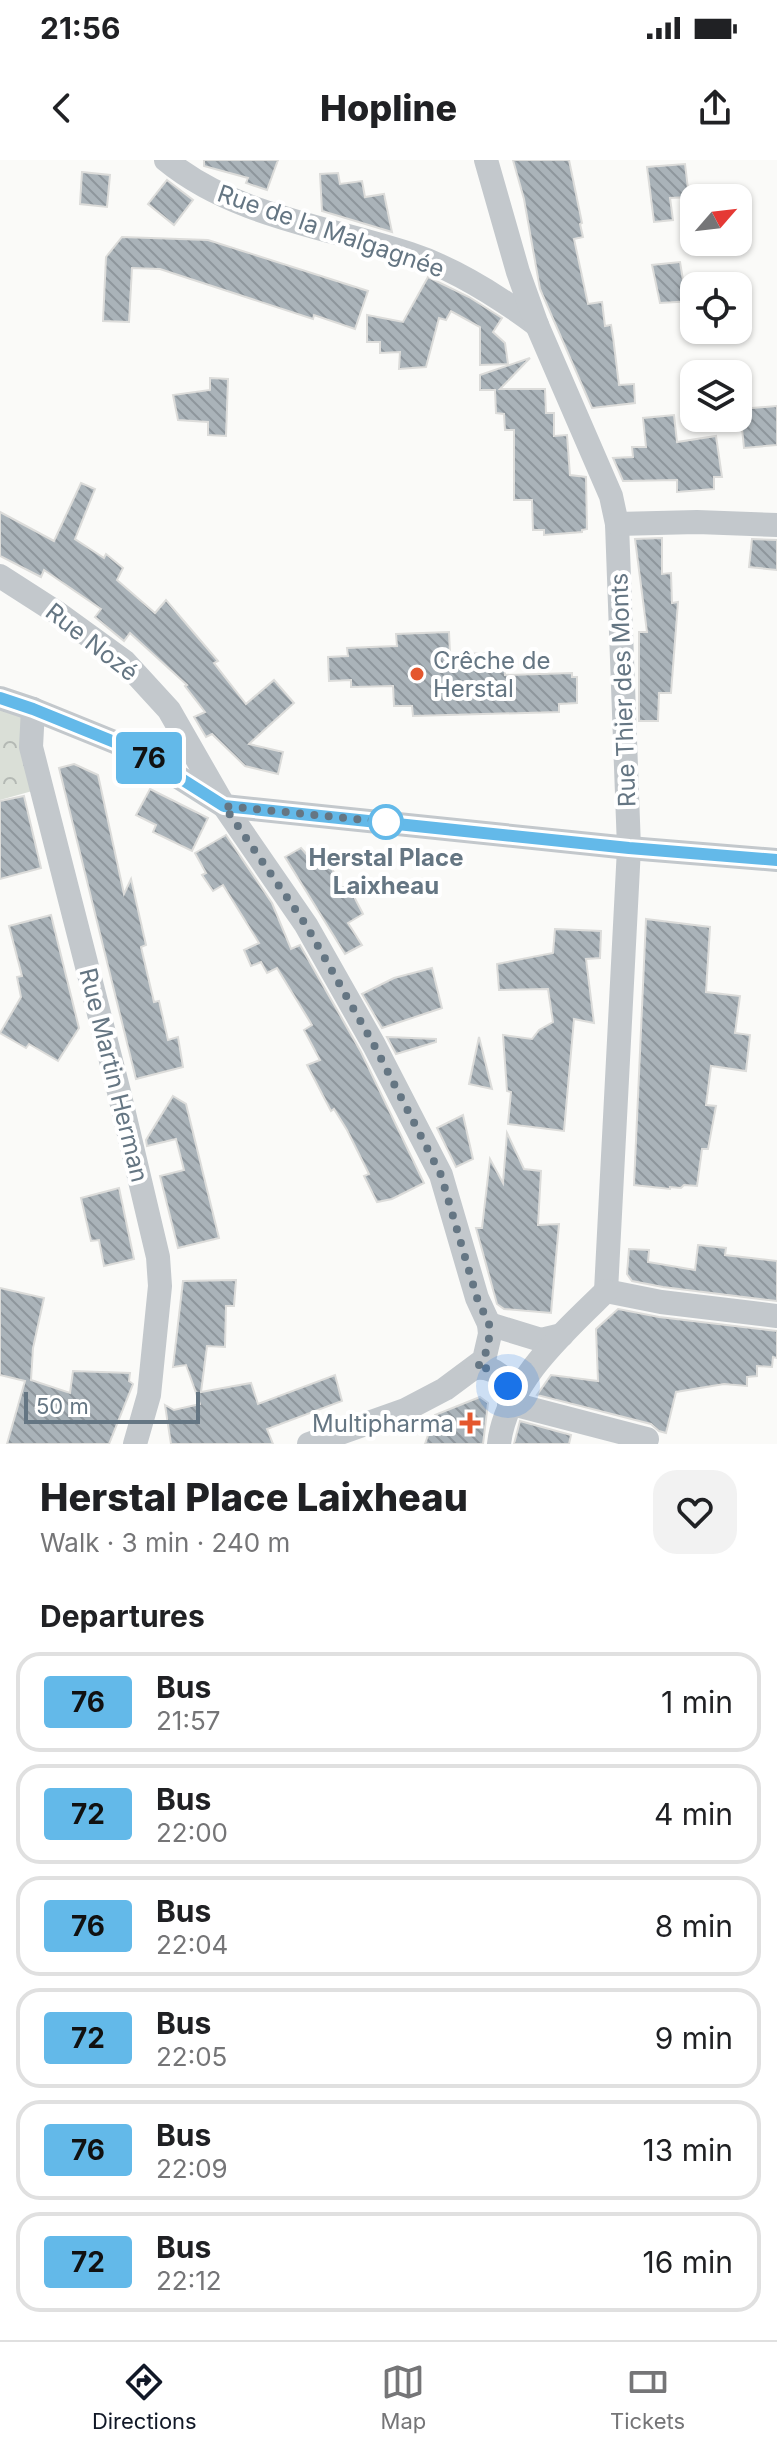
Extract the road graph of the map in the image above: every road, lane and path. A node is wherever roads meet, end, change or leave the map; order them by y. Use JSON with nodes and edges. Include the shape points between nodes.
{"nodes":[{"id":1,"x":166,"y":160,"type":"edge"},
{"id":2,"x":486,"y":160,"type":"edge"},
{"id":3,"x":537,"y":325,"type":"junction"},
{"id":4,"x":617,"y":524,"type":"junction"},
{"id":5,"x":777,"y":525,"type":"edge"},
{"id":6,"x":0,"y":576,"type":"edge"},
{"id":7,"x":0,"y":698,"type":"edge"},
{"id":8,"x":33,"y":709,"type":"junction"},
{"id":9,"x":224,"y":806,"type":"junction"},
{"id":10,"x":629,"y":848,"type":"junction"},
{"id":11,"x":777,"y":860,"type":"edge"},
{"id":12,"x":606,"y":1291,"type":"junction"},
{"id":13,"x":777,"y":1316,"type":"edge"},
{"id":14,"x":489,"y":1324,"type":"junction"},
{"id":15,"x":562,"y":1335,"type":"junction"},
{"id":16,"x":476,"y":1368,"type":"junction"},
{"id":17,"x":510,"y":1401,"type":"junction"},
{"id":18,"x":647,"y":1439,"type":"dead end"},
{"id":19,"x":135,"y":1444,"type":"edge"},
{"id":20,"x":309,"y":1444,"type":"edge"},
{"id":21,"x":499,"y":1444,"type":"edge"}],
"edges":[{"from":1,"to":3,"type":"street","name":"Rue de la Malgagnée","via":[[211,191],[260,210],[443,267]]},
{"from":2,"to":3,"type":"street","name":"Rue Thier des Monts"},
{"from":3,"to":4,"type":"street","name":"Rue Thier des Monts","via":[[601,471]]},
{"from":4,"to":5,"type":"street"},
{"from":4,"to":10,"type":"street","name":"Rue Thier des Monts"},
{"from":6,"to":9,"type":"street","name":"Rue Nozé","via":[[125,662],[169,710]]},
{"from":7,"to":8,"type":"street"},
{"from":8,"to":9,"type":"street","via":[[139,752]]},
{"from":8,"to":19,"type":"street","name":"Rue Martin Herman","via":[[31,747],[158,1257],[149,1395]]},
{"from":9,"to":10,"type":"street"},
{"from":9,"to":14,"type":"street","name":"Rue Nozé","via":[[306,925],[441,1175]]},
{"from":10,"to":11,"type":"street"},
{"from":10,"to":12,"type":"street","name":"Rue Thier des Monts"},
{"from":12,"to":13,"type":"street"},
{"from":12,"to":15,"type":"street"},
{"from":14,"to":15,"type":"street","via":[[541,1340]]},
{"from":14,"to":16,"type":"street","via":[[484,1360]]},
{"from":15,"to":17,"type":"street"},
{"from":16,"to":17,"type":"street","via":[[502,1376],[511,1391]]},
{"from":16,"to":20,"type":"street","via":[[405,1410]]},
{"from":17,"to":18,"type":"street"},
{"from":17,"to":21,"type":"street"}]}
